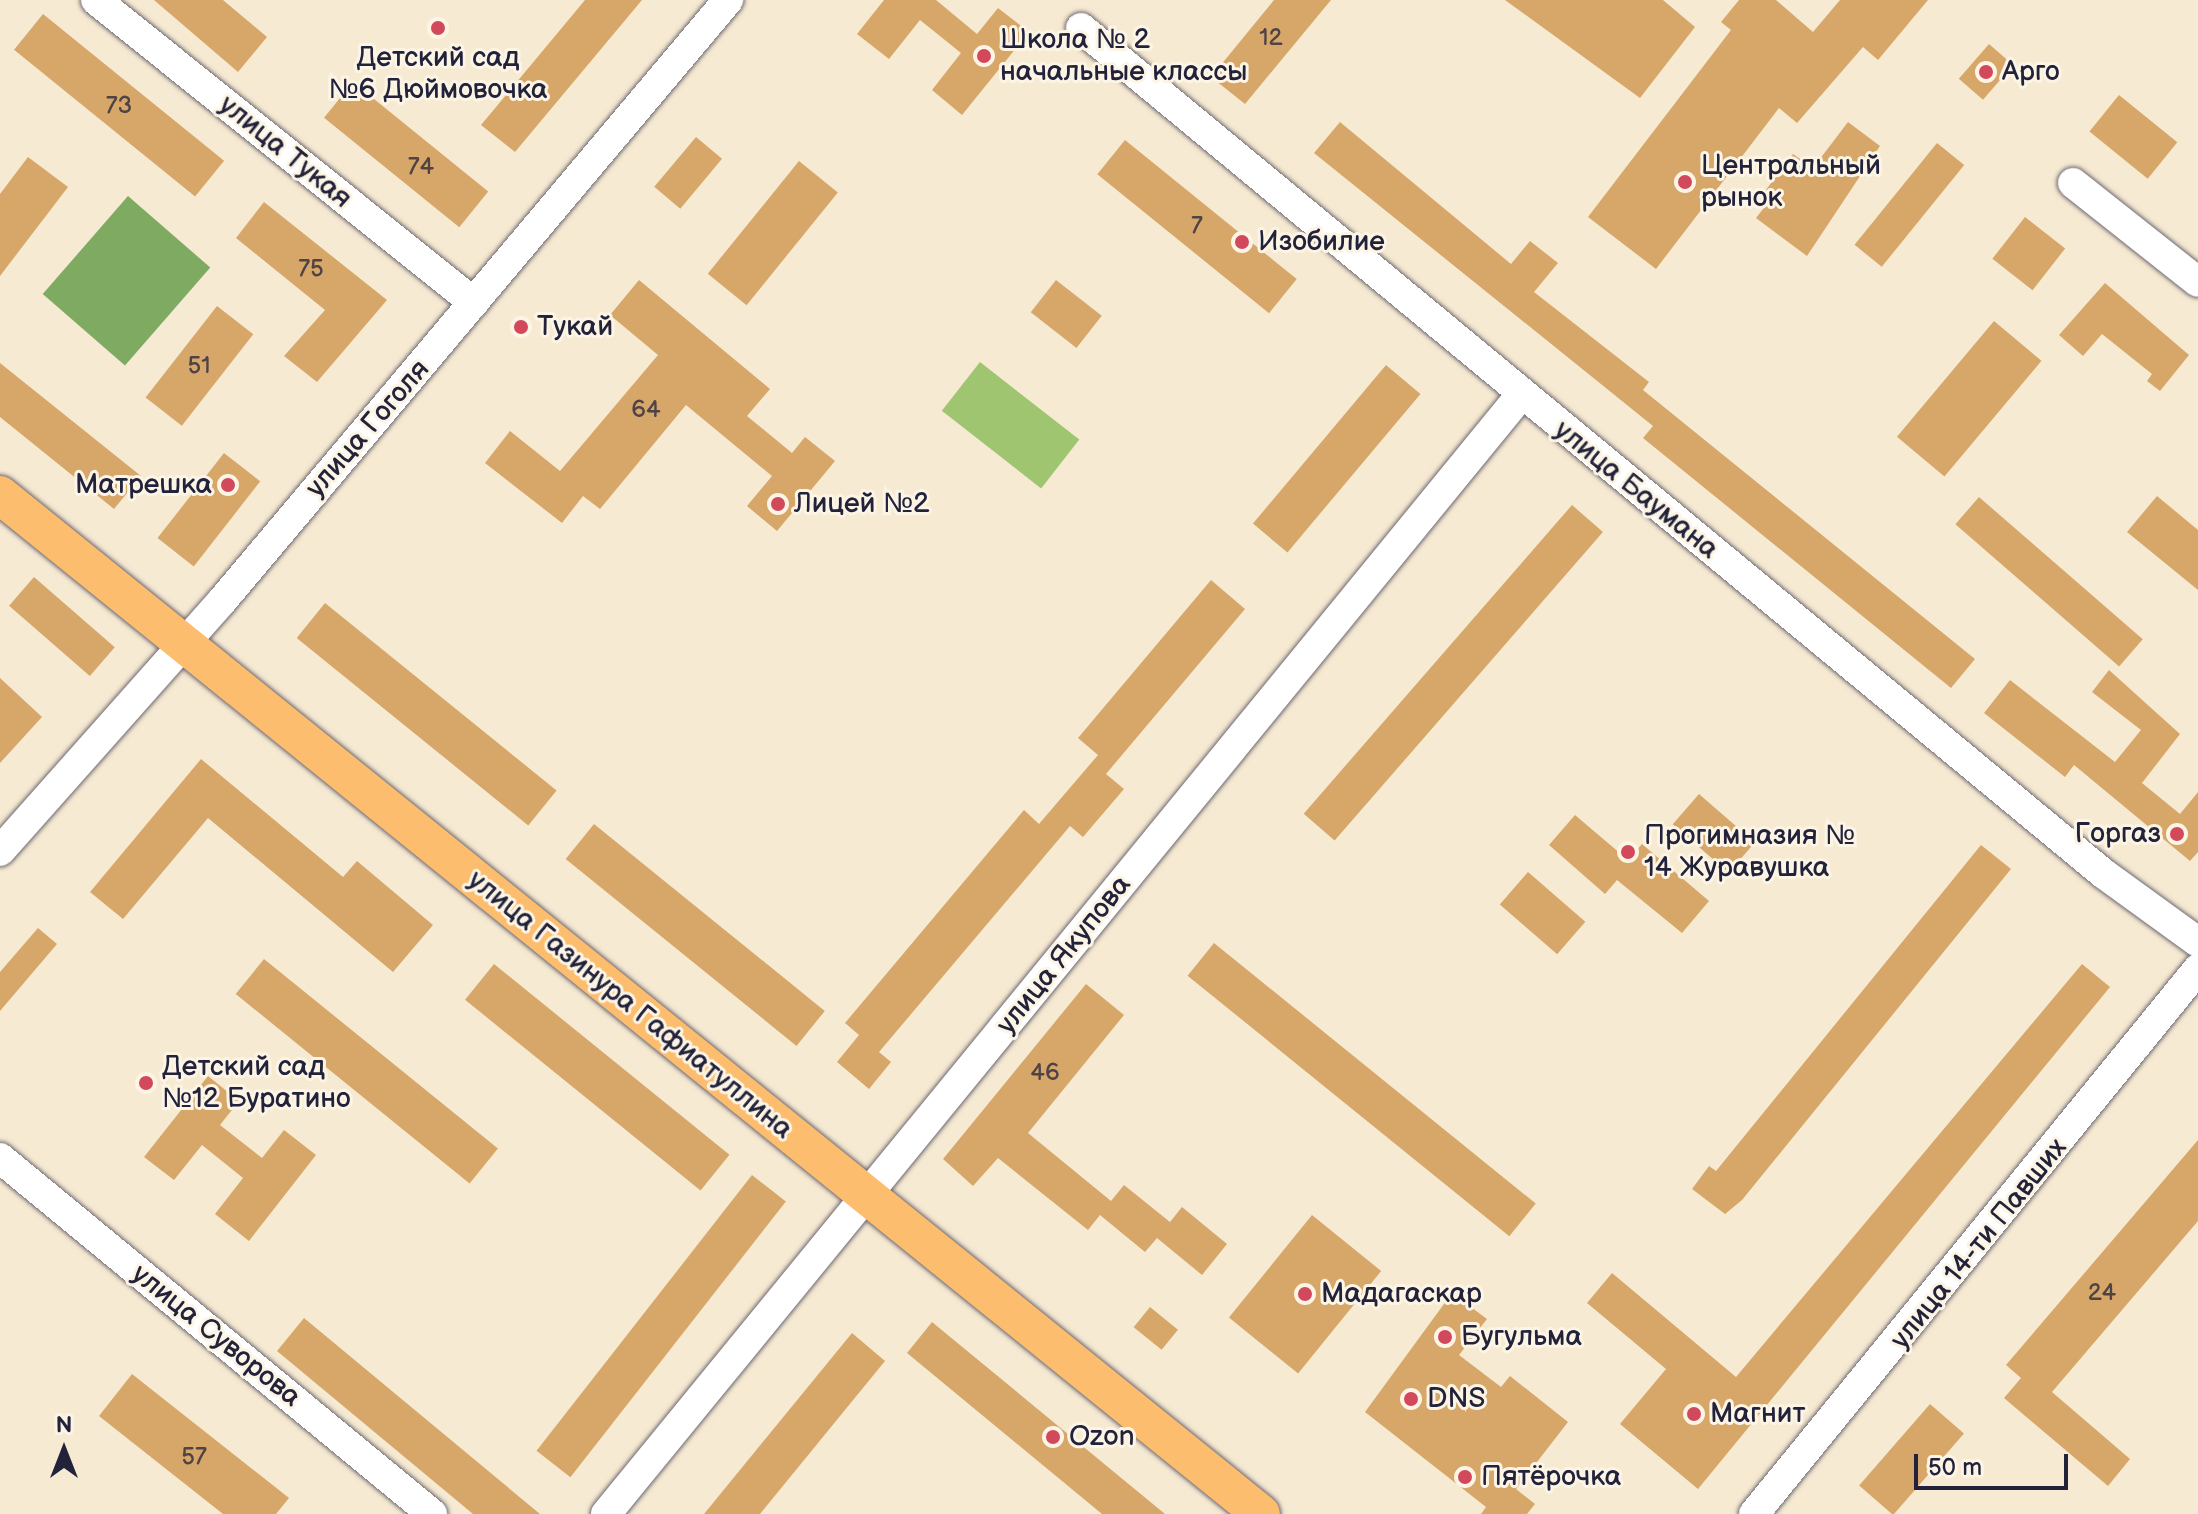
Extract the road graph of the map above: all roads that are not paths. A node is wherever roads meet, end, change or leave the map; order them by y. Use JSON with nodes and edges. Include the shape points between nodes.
{"nodes":[{"id":1,"x":96,"y":0,"type":"edge"},
{"id":2,"x":728,"y":0,"type":"edge"},
{"id":3,"x":1081,"y":28,"type":"dead end"},
{"id":4,"x":2073,"y":183,"type":"dead end"},
{"id":5,"x":2198,"y":282,"type":"edge"},
{"id":6,"x":474,"y":303,"type":"junction"},
{"id":7,"x":1521,"y":395,"type":"junction"},
{"id":8,"x":0,"y":495,"type":"edge"},
{"id":9,"x":185,"y":642,"type":"junction"},
{"id":10,"x":0,"y":851,"type":"edge"},
{"id":11,"x":2198,"y":942,"type":"edge"},
{"id":12,"x":2198,"y":969,"type":"edge"},
{"id":13,"x":0,"y":1158,"type":"edge"},
{"id":14,"x":866,"y":1197,"type":"junction"},
{"id":15,"x":432,"y":1514,"type":"edge"},
{"id":16,"x":606,"y":1514,"type":"edge"},
{"id":17,"x":1261,"y":1514,"type":"edge"},
{"id":18,"x":1754,"y":1514,"type":"edge"}],
"edges":[{"from":1,"to":6,"type":"street","name":"улица Тукая"},
{"from":2,"to":6,"type":"street","name":"улица Гоголя"},
{"from":3,"to":7,"type":"street","name":"улица Баумана"},
{"from":4,"to":5,"type":"street"},
{"from":6,"to":9,"type":"street","name":"улица Гоголя"},
{"from":7,"to":11,"type":"street","name":"улица Баумана","via":[[2104,874]]},
{"from":7,"to":14,"type":"street","name":"улица Якупова"},
{"from":8,"to":9,"type":"main road","name":"улица Газинура Гафиатуллина"},
{"from":9,"to":10,"type":"street","name":"улица Гоголя"},
{"from":9,"to":14,"type":"main road","name":"улица Газинура Гафиатуллина"},
{"from":12,"to":18,"type":"street","name":"улица 14-ти Павших"},
{"from":13,"to":15,"type":"street","name":"улица Суворова"},
{"from":14,"to":16,"type":"street","name":"улица Якупова"},
{"from":14,"to":17,"type":"main road","name":"улица Газинура Гафиатуллина"}]}
